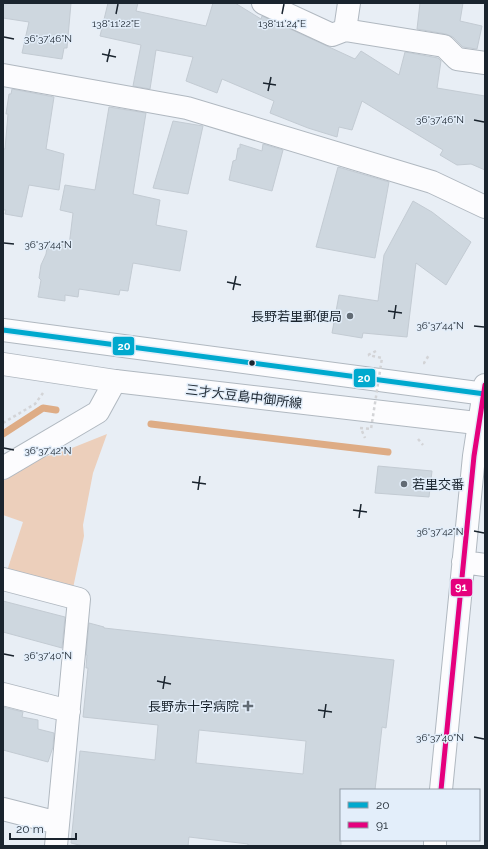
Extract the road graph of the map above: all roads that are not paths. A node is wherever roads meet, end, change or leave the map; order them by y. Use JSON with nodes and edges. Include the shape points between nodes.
{"nodes":[{"id":1,"x":263,"y":3,"type":"edge"},
{"id":2,"x":349,"y":3,"type":"edge"},
{"id":3,"x":345,"y":30,"type":"junction"},
{"id":4,"x":485,"y":63,"type":"edge"},
{"id":5,"x":3,"y":75,"type":"edge"},
{"id":6,"x":485,"y":207,"type":"edge"},
{"id":7,"x":3,"y":330,"type":"edge"},
{"id":8,"x":3,"y":364,"type":"edge"},
{"id":9,"x":115,"y":381,"type":"junction"},
{"id":10,"x":484,"y":391,"type":"edge"},
{"id":11,"x":482,"y":424,"type":"edge"},
{"id":12,"x":3,"y":468,"type":"edge"},
{"id":13,"x":463,"y":562,"type":"junction"},
{"id":14,"x":485,"y":565,"type":"edge"},
{"id":15,"x":3,"y":579,"type":"edge"},
{"id":16,"x":3,"y":694,"type":"edge"},
{"id":17,"x":68,"y":711,"type":"junction"},
{"id":18,"x":440,"y":789,"type":"edge"},
{"id":19,"x":3,"y":809,"type":"edge"},
{"id":20,"x":58,"y":822,"type":"junction"},
{"id":21,"x":56,"y":846,"type":"edge"}],
"edges":[{"from":1,"to":3,"type":"street","via":[[332,36]]},
{"from":2,"to":3,"type":"street"},
{"from":3,"to":4,"type":"street","via":[[444,46],[457,59]]},
{"from":5,"to":6,"type":"street","via":[[186,108],[432,182]]},
{"from":7,"to":10,"type":"street"},
{"from":8,"to":9,"type":"street","name":"三才大豆島中御所線"},
{"from":9,"to":11,"type":"street","name":"三才大豆島中御所線"},
{"from":9,"to":12,"type":"street","via":[[98,412]]},
{"from":10,"to":11,"type":"street"},
{"from":11,"to":13,"type":"street","via":[[474,456]]},
{"from":13,"to":14,"type":"street"},
{"from":13,"to":18,"type":"street"},
{"from":15,"to":17,"type":"street","via":[[79,599]]},
{"from":16,"to":17,"type":"street"},
{"from":17,"to":20,"type":"street"},
{"from":19,"to":20,"type":"street"},
{"from":20,"to":21,"type":"street"}]}
